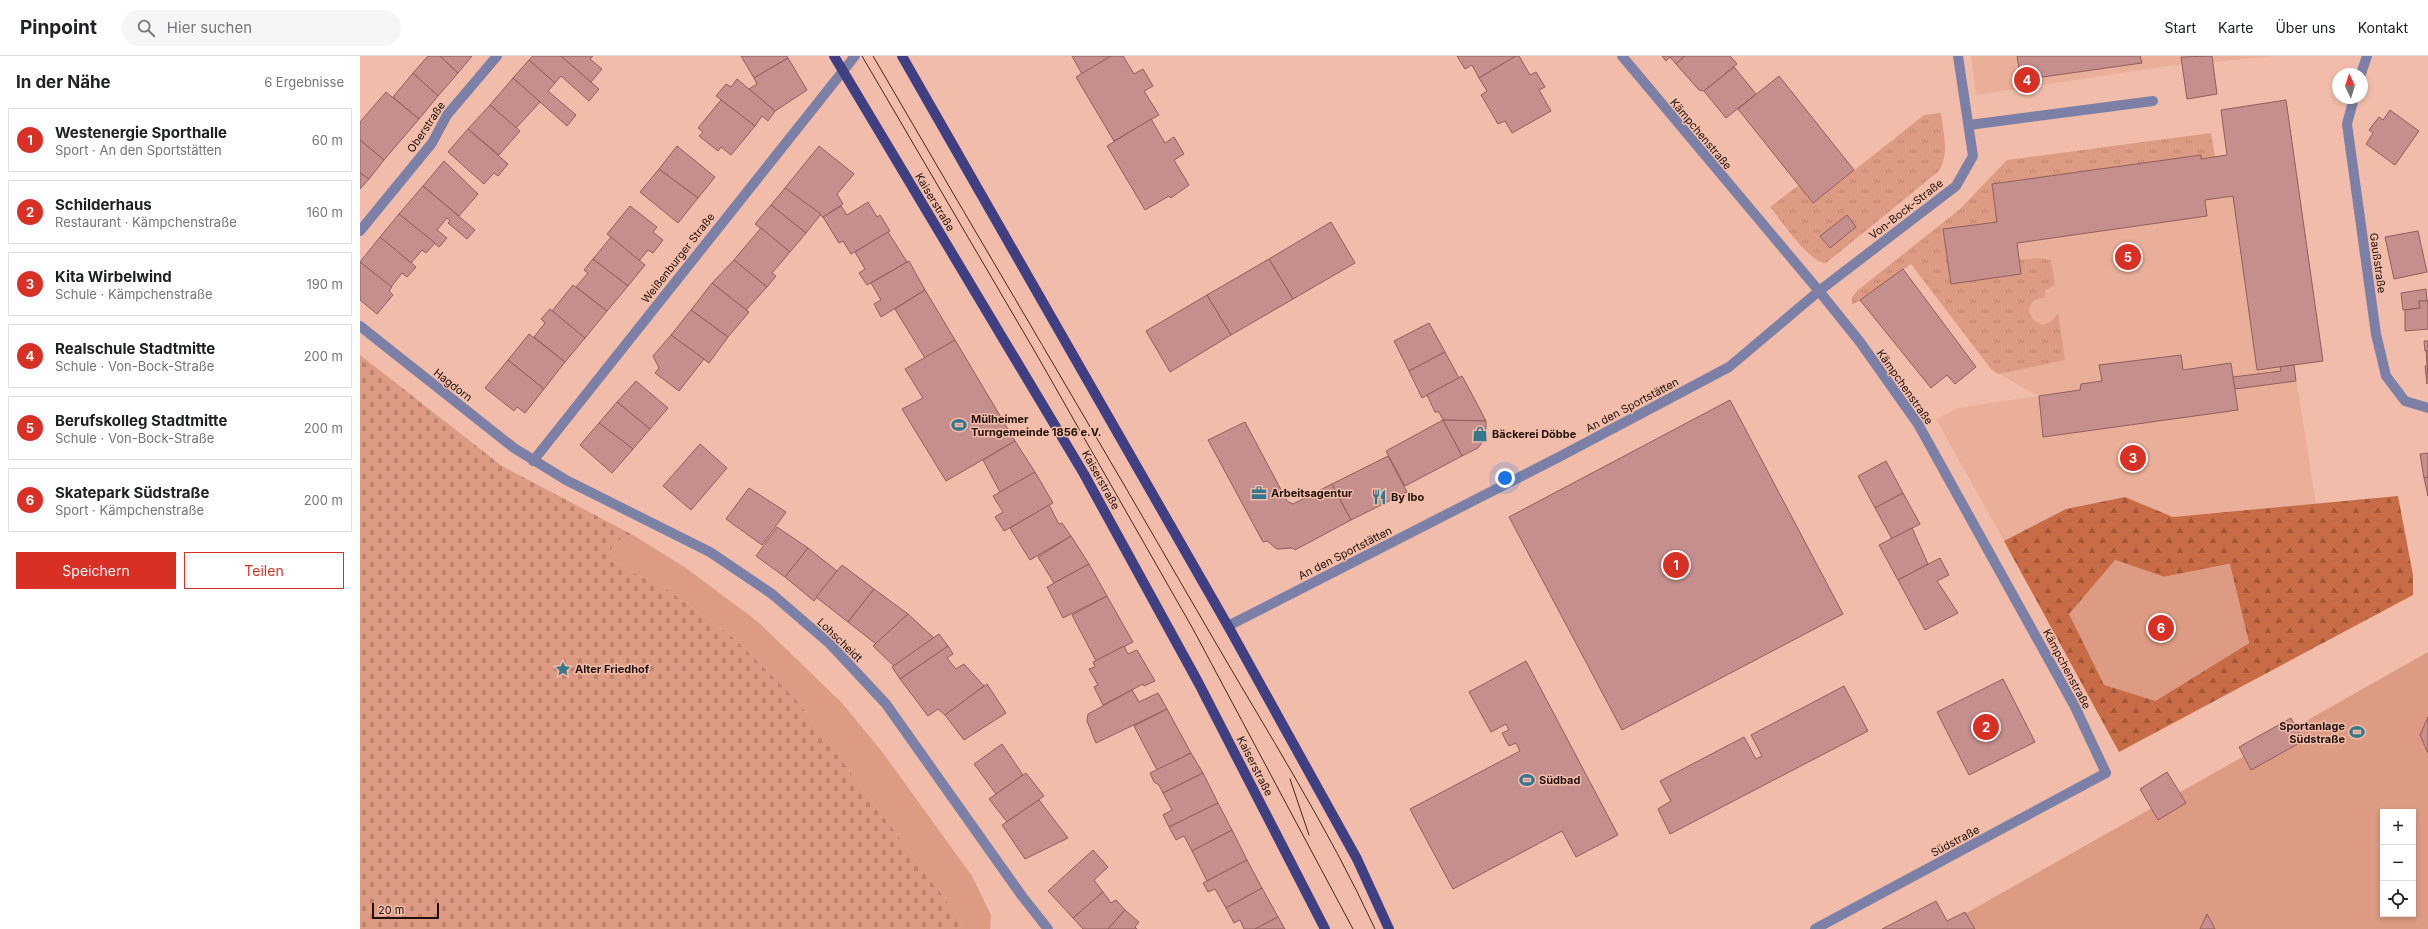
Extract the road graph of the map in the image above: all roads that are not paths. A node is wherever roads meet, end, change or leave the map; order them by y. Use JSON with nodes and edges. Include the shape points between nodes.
{"nodes":[{"id":1,"x":497,"y":56,"type":"edge"},
{"id":2,"x":834,"y":56,"type":"edge"},
{"id":3,"x":856,"y":56,"type":"edge"},
{"id":4,"x":902,"y":56,"type":"edge"},
{"id":5,"x":1622,"y":56,"type":"edge"},
{"id":6,"x":1958,"y":56,"type":"edge"},
{"id":7,"x":2367,"y":56,"type":"edge"},
{"id":8,"x":2363,"y":68,"type":"edge"},
{"id":9,"x":843,"y":70,"type":"junction"},
{"id":10,"x":2154,"y":100,"type":"dead end"},
{"id":11,"x":2352,"y":104,"type":"edge"},
{"id":12,"x":1969,"y":125,"type":"junction"},
{"id":13,"x":360,"y":231,"type":"edge"},
{"id":14,"x":1819,"y":291,"type":"junction"},
{"id":15,"x":360,"y":326,"type":"edge"},
{"id":16,"x":2428,"y":408,"type":"edge"},
{"id":17,"x":533,"y":460,"type":"junction"},
{"id":18,"x":1228,"y":626,"type":"junction"},
{"id":19,"x":2106,"y":773,"type":"joint"},
{"id":20,"x":1048,"y":929,"type":"edge"},
{"id":21,"x":1325,"y":929,"type":"edge"},
{"id":22,"x":1389,"y":929,"type":"edge"},
{"id":23,"x":1815,"y":929,"type":"edge"}],
"edges":[{"from":1,"to":13,"type":"street","name":"Oberstraße","via":[[447,115],[432,143]]},
{"from":2,"to":9,"type":"main road","name":"Kaiserstraße"},
{"from":3,"to":9,"type":"street","name":"Weißenburger Straße"},
{"from":4,"to":18,"type":"main road"},
{"from":5,"to":14,"type":"street","name":"Kämpchenstraße"},
{"from":6,"to":12,"type":"street","name":"Von-Bock-Straße"},
{"from":7,"to":8,"type":"street"},
{"from":9,"to":17,"type":"street","name":"Weißenburger Straße"},
{"from":9,"to":21,"type":"main road","name":"Kaiserstraße","via":[[1084,474],[1198,682]]},
{"from":10,"to":12,"type":"street"},
{"from":11,"to":16,"type":"street","name":"Gaußstraße","via":[[2347,124],[2376,334],[2386,376],[2405,401]]},
{"from":12,"to":14,"type":"street","name":"Von-Bock-Straße","via":[[1973,156],[1956,186]]},
{"from":14,"to":18,"type":"street","name":"An den Sportstätten","via":[[1729,367],[1560,457]]},
{"from":14,"to":19,"type":"street","name":"Kämpchenstraße","via":[[1860,342],[1918,424],[2075,707]]},
{"from":15,"to":17,"type":"street","name":"Hagdorn"},
{"from":17,"to":20,"type":"street","name":"Lohscheidt","via":[[566,480],[710,552],[772,594],[830,644],[886,704]]},
{"from":18,"to":22,"type":"main road","via":[[1357,859]]},
{"from":19,"to":23,"type":"street","name":"Südstraße"}]}
